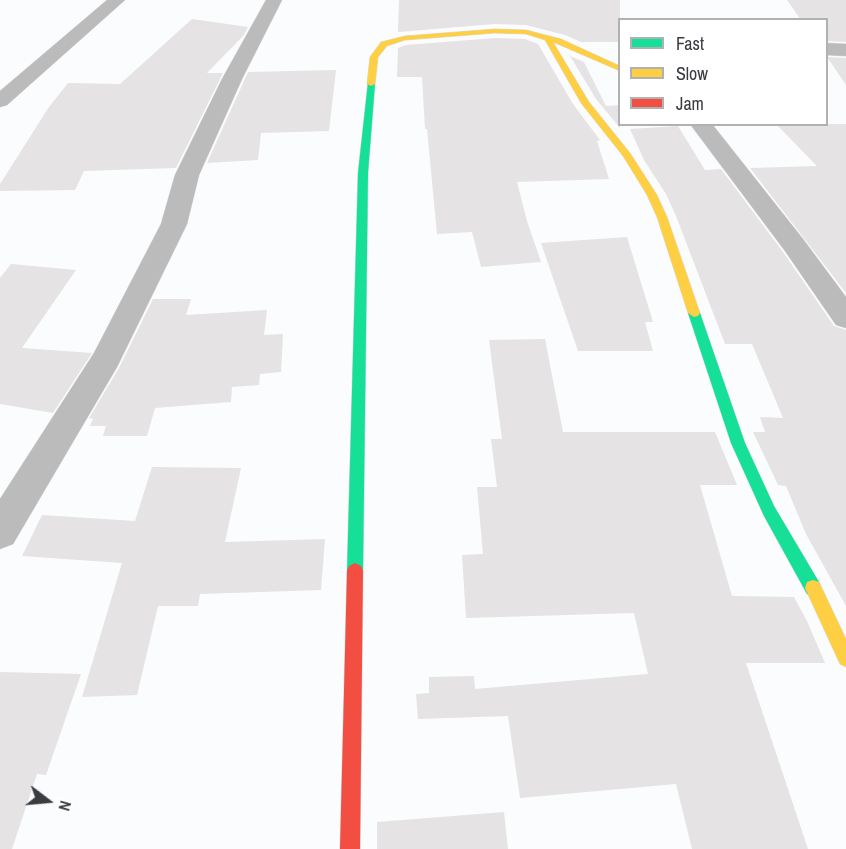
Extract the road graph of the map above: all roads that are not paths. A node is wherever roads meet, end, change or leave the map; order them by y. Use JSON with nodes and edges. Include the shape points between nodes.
{"nodes":[{"id":1,"x":117,"y":0,"type":"edge"},
{"id":2,"x":274,"y":0,"type":"edge"},
{"id":3,"x":548,"y":39,"type":"junction"},
{"id":4,"x":828,"y":50,"type":"edge"},
{"id":5,"x":846,"y":51,"type":"edge"},
{"id":6,"x":618,"y":68,"type":"edge"},
{"id":7,"x":0,"y":101,"type":"edge"},
{"id":8,"x":702,"y":126,"type":"edge"},
{"id":9,"x":846,"y":318,"type":"edge"},
{"id":10,"x":0,"y":532,"type":"edge"},
{"id":11,"x":846,"y":657,"type":"edge"},
{"id":12,"x":350,"y":849,"type":"edge"}],
"edges":[{"from":1,"to":7,"type":"street"},
{"from":2,"to":10,"type":"street","via":[[187,175],[174,224],[106,359]]},
{"from":3,"to":6,"type":"street"},
{"from":3,"to":11,"type":"street","via":[[585,103],[627,155],[652,195],[738,443]]},
{"from":3,"to":12,"type":"street","via":[[526,32],[448,33],[384,44],[374,57],[363,173]]},
{"from":4,"to":5,"type":"street"},
{"from":8,"to":9,"type":"street","via":[[795,245]]}]}
